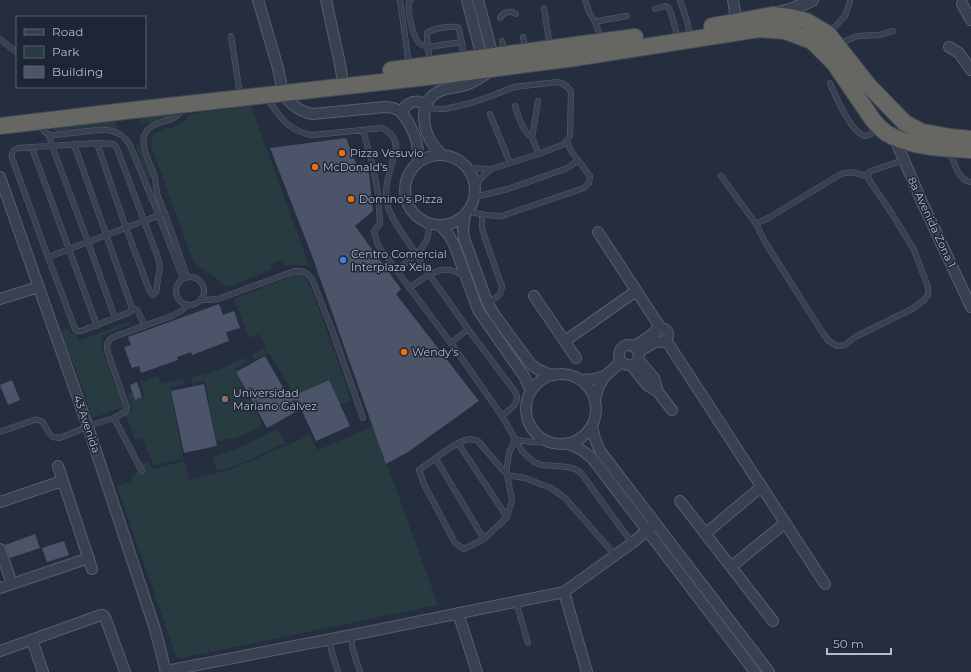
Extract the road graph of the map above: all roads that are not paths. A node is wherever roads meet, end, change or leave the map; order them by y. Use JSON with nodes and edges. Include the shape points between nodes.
{"nodes":[{"id":1,"x":258,"y":0,"type":"edge"},
{"id":2,"x":326,"y":0,"type":"edge"},
{"id":3,"x":400,"y":0,"type":"edge"},
{"id":4,"x":411,"y":0,"type":"edge"},
{"id":5,"x":467,"y":0,"type":"edge"},
{"id":6,"x":478,"y":0,"type":"edge"},
{"id":7,"x":585,"y":0,"type":"edge"},
{"id":8,"x":680,"y":0,"type":"edge"},
{"id":9,"x":733,"y":0,"type":"edge"},
{"id":10,"x":812,"y":0,"type":"edge"},
{"id":11,"x":850,"y":2,"type":"dead end"},
{"id":12,"x":962,"y":4,"type":"dead end"},
{"id":13,"x":544,"y":8,"type":"dead end"},
{"id":14,"x":655,"y":9,"type":"dead end"},
{"id":15,"x":516,"y":14,"type":"dead end"},
{"id":16,"x":772,"y":15,"type":"junction"},
{"id":17,"x":627,"y":16,"type":"dead end"},
{"id":18,"x":500,"y":18,"type":"dead end"},
{"id":19,"x":971,"y":20,"type":"edge"},
{"id":20,"x":734,"y":21,"type":"junction"},
{"id":21,"x":595,"y":22,"type":"junction"},
{"id":22,"x":682,"y":31,"type":"junction"},
{"id":23,"x":893,"y":31,"type":"dead end"},
{"id":24,"x":231,"y":36,"type":"dead end"},
{"id":25,"x":0,"y":39,"type":"edge"},
{"id":26,"x":833,"y":40,"type":"junction"},
{"id":27,"x":462,"y":42,"type":"junction"},
{"id":28,"x":599,"y":42,"type":"junction"},
{"id":29,"x":428,"y":46,"type":"junction"},
{"id":30,"x":949,"y":47,"type":"dead end"},
{"id":31,"x":550,"y":48,"type":"junction"},
{"id":32,"x":16,"y":52,"type":"dead end"},
{"id":33,"x":495,"y":56,"type":"junction"},
{"id":34,"x":465,"y":60,"type":"junction"},
{"id":35,"x":430,"y":65,"type":"junction"},
{"id":36,"x":409,"y":68,"type":"junction"},
{"id":37,"x":971,"y":70,"type":"edge"},
{"id":38,"x":342,"y":76,"type":"junction"},
{"id":39,"x":830,"y":83,"type":"dead end"},
{"id":40,"x":239,"y":88,"type":"junction"},
{"id":41,"x":281,"y":88,"type":"junction"},
{"id":42,"x":264,"y":95,"type":"junction"},
{"id":43,"x":538,"y":101,"type":"dead end"},
{"id":44,"x":183,"y":104,"type":"junction"},
{"id":45,"x":426,"y":105,"type":"junction"},
{"id":46,"x":515,"y":106,"type":"dead end"},
{"id":47,"x":401,"y":112,"type":"junction"},
{"id":48,"x":490,"y":114,"type":"dead end"},
{"id":49,"x":0,"y":117,"type":"edge"},
{"id":50,"x":900,"y":118,"type":"junction"},
{"id":51,"x":39,"y":121,"type":"junction"},
{"id":52,"x":0,"y":126,"type":"edge"},
{"id":53,"x":879,"y":128,"type":"junction"},
{"id":54,"x":363,"y":130,"type":"junction"},
{"id":55,"x":50,"y":135,"type":"junction"},
{"id":56,"x":894,"y":137,"type":"junction"},
{"id":57,"x":532,"y":138,"type":"junction"},
{"id":58,"x":971,"y":139,"type":"edge"},
{"id":59,"x":567,"y":141,"type":"junction"},
{"id":60,"x":96,"y":143,"type":"junction"},
{"id":61,"x":74,"y":144,"type":"junction"},
{"id":62,"x":52,"y":146,"type":"junction"},
{"id":63,"x":32,"y":148,"type":"junction"},
{"id":64,"x":950,"y":150,"type":"junction"},
{"id":65,"x":971,"y":150,"type":"edge"},
{"id":66,"x":539,"y":154,"type":"junction"},
{"id":67,"x":442,"y":155,"type":"junction"},
{"id":68,"x":578,"y":160,"type":"junction"},
{"id":69,"x":904,"y":160,"type":"junction"},
{"id":70,"x":418,"y":162,"type":"junction"},
{"id":71,"x":510,"y":163,"type":"junction"},
{"id":72,"x":468,"y":168,"type":"junction"},
{"id":73,"x":491,"y":169,"type":"junction"},
{"id":74,"x":721,"y":176,"type":"dead end"},
{"id":75,"x":868,"y":177,"type":"junction"},
{"id":76,"x":0,"y":178,"type":"edge"},
{"id":77,"x":971,"y":182,"type":"edge"},
{"id":78,"x":475,"y":192,"type":"junction"},
{"id":79,"x":467,"y":213,"type":"junction"},
{"id":80,"x":162,"y":214,"type":"junction"},
{"id":81,"x":482,"y":215,"type":"junction"},
{"id":82,"x":144,"y":222,"type":"junction"},
{"id":83,"x":428,"y":223,"type":"junction"},
{"id":84,"x":756,"y":224,"type":"junction"},
{"id":85,"x":440,"y":225,"type":"junction"},
{"id":86,"x":126,"y":228,"type":"junction"},
{"id":87,"x":598,"y":232,"type":"dead end"},
{"id":88,"x":106,"y":235,"type":"junction"},
{"id":89,"x":88,"y":242,"type":"junction"},
{"id":90,"x":68,"y":249,"type":"junction"},
{"id":91,"x":416,"y":254,"type":"junction"},
{"id":92,"x":48,"y":257,"type":"junction"},
{"id":93,"x":397,"y":272,"type":"junction"},
{"id":94,"x":429,"y":274,"type":"junction"},
{"id":95,"x":185,"y":277,"type":"junction"},
{"id":96,"x":466,"y":278,"type":"junction"},
{"id":97,"x":38,"y":287,"type":"junction"},
{"id":98,"x":409,"y":288,"type":"junction"},
{"id":99,"x":636,"y":290,"type":"junction"},
{"id":100,"x":534,"y":296,"type":"dead end"},
{"id":101,"x":0,"y":298,"type":"edge"},
{"id":102,"x":201,"y":299,"type":"junction"},
{"id":103,"x":488,"y":304,"type":"junction"},
{"id":104,"x":188,"y":305,"type":"junction"},
{"id":105,"x":971,"y":307,"type":"edge"},
{"id":106,"x":132,"y":308,"type":"junction"},
{"id":107,"x":116,"y":318,"type":"junction"},
{"id":108,"x":96,"y":326,"type":"junction"},
{"id":109,"x":145,"y":326,"type":"junction"},
{"id":110,"x":468,"y":329,"type":"junction"},
{"id":111,"x":659,"y":335,"type":"junction"},
{"id":112,"x":565,"y":341,"type":"junction"},
{"id":113,"x":451,"y":344,"type":"junction"},
{"id":114,"x":635,"y":356,"type":"junction"},
{"id":115,"x":576,"y":358,"type":"dead end"},
{"id":116,"x":621,"y":362,"type":"junction"},
{"id":117,"x":555,"y":375,"type":"junction"},
{"id":118,"x":605,"y":376,"type":"junction"},
{"id":119,"x":581,"y":380,"type":"junction"},
{"id":120,"x":531,"y":391,"type":"junction"},
{"id":121,"x":595,"y":399,"type":"junction"},
{"id":122,"x":672,"y":410,"type":"dead end"},
{"id":123,"x":502,"y":416,"type":"junction"},
{"id":124,"x":114,"y":418,"type":"junction"},
{"id":125,"x":363,"y":418,"type":"dead end"},
{"id":126,"x":592,"y":426,"type":"junction"},
{"id":127,"x":88,"y":427,"type":"junction"},
{"id":128,"x":0,"y":432,"type":"edge"},
{"id":129,"x":515,"y":439,"type":"junction"},
{"id":130,"x":548,"y":442,"type":"junction"},
{"id":131,"x":458,"y":443,"type":"junction"},
{"id":132,"x":568,"y":444,"type":"junction"},
{"id":133,"x":436,"y":458,"type":"junction"},
{"id":134,"x":58,"y":466,"type":"dead end"},
{"id":135,"x":142,"y":472,"type":"dead end"},
{"id":136,"x":507,"y":475,"type":"junction"},
{"id":137,"x":62,"y":481,"type":"junction"},
{"id":138,"x":761,"y":487,"type":"junction"},
{"id":139,"x":680,"y":501,"type":"dead end"},
{"id":140,"x":0,"y":502,"type":"edge"},
{"id":141,"x":507,"y":517,"type":"junction"},
{"id":142,"x":785,"y":523,"type":"junction"},
{"id":143,"x":655,"y":524,"type":"junction"},
{"id":144,"x":647,"y":530,"type":"junction"},
{"id":145,"x":705,"y":534,"type":"junction"},
{"id":146,"x":484,"y":539,"type":"junction"},
{"id":147,"x":632,"y":543,"type":"junction"},
{"id":148,"x":0,"y":549,"type":"edge"},
{"id":149,"x":614,"y":555,"type":"junction"},
{"id":150,"x":89,"y":558,"type":"junction"},
{"id":151,"x":731,"y":567,"type":"junction"},
{"id":152,"x":92,"y":569,"type":"dead end"},
{"id":153,"x":12,"y":584,"type":"junction"},
{"id":154,"x":825,"y":584,"type":"dead end"},
{"id":155,"x":0,"y":588,"type":"edge"},
{"id":156,"x":564,"y":592,"type":"junction"},
{"id":157,"x":516,"y":602,"type":"junction"},
{"id":158,"x":458,"y":613,"type":"junction"},
{"id":159,"x":773,"y":621,"type":"dead end"},
{"id":160,"x":352,"y":635,"type":"junction"},
{"id":161,"x":329,"y":639,"type":"junction"},
{"id":162,"x":32,"y":640,"type":"junction"},
{"id":163,"x":528,"y":643,"type":"dead end"},
{"id":164,"x":0,"y":651,"type":"edge"},
{"id":165,"x":166,"y":671,"type":"edge"},
{"id":166,"x":43,"y":672,"type":"edge"},
{"id":167,"x":125,"y":672,"type":"edge"},
{"id":168,"x":338,"y":672,"type":"edge"},
{"id":169,"x":360,"y":672,"type":"edge"},
{"id":170,"x":477,"y":672,"type":"edge"},
{"id":171,"x":587,"y":672,"type":"edge"},
{"id":172,"x":755,"y":672,"type":"edge"},
{"id":173,"x":769,"y":672,"type":"edge"}],
"edges":[{"from":1,"to":41,"type":"street","via":[[278,68]]},
{"from":2,"to":38,"type":"street"},
{"from":3,"to":36,"type":"lane"},
{"from":4,"to":29,"type":"lane","via":[[408,7],[416,39],[423,46]]},
{"from":5,"to":33,"type":"street"},
{"from":6,"to":33,"type":"street"},
{"from":7,"to":21,"type":"lane"},
{"from":8,"to":22,"type":"lane","via":[[688,21]]},
{"from":9,"to":20,"type":"street"},
{"from":10,"to":16,"type":"street"},
{"from":11,"to":26,"type":"lane"},
{"from":12,"to":19,"type":"street"},
{"from":13,"to":31,"type":"lane"},
{"from":14,"to":22,"type":"lane","via":[[668,7]]},
{"from":15,"to":18,"type":"lane","via":[[504,13]]},
{"from":16,"to":20,"type":"highway"},
{"from":16,"to":26,"type":"highway","via":[[806,21]]},
{"from":17,"to":21,"type":"lane"},
{"from":20,"to":22,"type":"highway"},
{"from":21,"to":28,"type":"lane"},
{"from":22,"to":28,"type":"highway"},
{"from":23,"to":26,"type":"lane"},
{"from":24,"to":40,"type":"lane"},
{"from":25,"to":32,"type":"lane"},
{"from":26,"to":50,"type":"highway","via":[[869,86]]},
{"from":27,"to":29,"type":"lane"},
{"from":27,"to":29,"type":"lane","via":[[459,28],[448,27],[432,29],[427,33]]},
{"from":27,"to":34,"type":"lane"},
{"from":28,"to":31,"type":"highway"},
{"from":29,"to":35,"type":"lane"},
{"from":30,"to":37,"type":"street","via":[[959,53]]},
{"from":31,"to":33,"type":"highway","via":[[525,45]]},
{"from":33,"to":34,"type":"highway"},
{"from":33,"to":41,"type":"highway","via":[[452,74]]},
{"from":33,"to":45,"type":"street","via":[[472,83],[442,90]]},
{"from":33,"to":53,"type":"highway","via":[[574,58],[759,29],[785,32],[812,41],[834,63]]},
{"from":34,"to":35,"type":"highway"},
{"from":35,"to":36,"type":"highway"},
{"from":36,"to":38,"type":"highway"},
{"from":38,"to":41,"type":"highway"},
{"from":39,"to":53,"type":"lane","via":[[844,114],[860,134],[869,136]]},
{"from":40,"to":41,"type":"highway"},
{"from":40,"to":49,"type":"highway"},
{"from":41,"to":42,"type":"highway"},
{"from":41,"to":47,"type":"street","via":[[289,102],[297,109],[308,113],[385,107]]},
{"from":42,"to":44,"type":"highway"},
{"from":42,"to":54,"type":"lane","via":[[286,123],[299,132],[313,135]]},
{"from":43,"to":57,"type":"lane"},
{"from":44,"to":51,"type":"highway"},
{"from":44,"to":80,"type":"lane","via":[[177,117],[149,127],[144,137],[144,147],[155,178]]},
{"from":45,"to":47,"type":"street","via":[[422,102],[412,102]]},
{"from":45,"to":59,"type":"lane","via":[[430,108],[445,109],[471,103],[514,87],[561,83],[571,92],[570,136]]},
{"from":45,"to":67,"type":"street","via":[[424,119],[428,136]]},
{"from":46,"to":57,"type":"lane","via":[[526,133]]},
{"from":47,"to":70,"type":"street","via":[[416,139]]},
{"from":48,"to":71,"type":"lane"},
{"from":50,"to":53,"type":"highway","via":[[890,113],[882,119]]},
{"from":50,"to":56,"type":"highway","via":[[902,128]]},
{"from":50,"to":58,"type":"highway","via":[[922,132]]},
{"from":51,"to":52,"type":"highway"},
{"from":51,"to":55,"type":"lane","via":[[45,133]]},
{"from":53,"to":56,"type":"highway"},
{"from":54,"to":91,"type":"lane","via":[[382,128],[390,132],[395,139],[396,148],[387,182],[388,207]]},
{"from":54,"to":93,"type":"lane","via":[[378,194],[380,224],[374,231],[379,247]]},
{"from":55,"to":62,"type":"lane"},
{"from":55,"to":80,"type":"lane","via":[[99,129],[112,131],[125,138]]},
{"from":56,"to":64,"type":"highway"},
{"from":56,"to":69,"type":"street","name":"8a Avenida Zona 1"},
{"from":57,"to":66,"type":"lane"},
{"from":59,"to":66,"type":"lane"},
{"from":59,"to":68,"type":"lane"},
{"from":60,"to":61,"type":"lane"},
{"from":60,"to":82,"type":"lane","via":[[116,146]]},
{"from":60,"to":86,"type":"lane"},
{"from":61,"to":62,"type":"lane"},
{"from":61,"to":88,"type":"lane"},
{"from":62,"to":63,"type":"lane"},
{"from":62,"to":89,"type":"lane"},
{"from":63,"to":90,"type":"lane"},
{"from":63,"to":92,"type":"lane","via":[[18,148],[11,154]]},
{"from":64,"to":65,"type":"highway"},
{"from":64,"to":77,"type":"lane","via":[[960,176]]},
{"from":66,"to":71,"type":"lane"},
{"from":67,"to":70,"type":"street","via":[[430,156]]},
{"from":67,"to":72,"type":"street","via":[[456,158]]},
{"from":68,"to":78,"type":"lane","via":[[565,169],[508,189]]},
{"from":68,"to":81,"type":"lane","via":[[590,176],[589,183],[584,188],[502,216]]},
{"from":69,"to":75,"type":"lane","via":[[872,171],[868,173]]},
{"from":69,"to":105,"type":"street","name":"8a Avenida Zona 1"},
{"from":70,"to":83,"type":"street","via":[[410,171],[404,195],[417,217]]},
{"from":71,"to":73,"type":"lane"},
{"from":72,"to":73,"type":"lane"},
{"from":72,"to":78,"type":"street","via":[[473,177]]},
{"from":73,"to":78,"type":"lane","via":[[481,178]]},
{"from":74,"to":84,"type":"lane"},
{"from":75,"to":84,"type":"lane","via":[[846,172]]},
{"from":75,"to":84,"type":"lane","via":[[914,250],[928,287],[928,295],[912,308],[845,345],[837,346],[824,334]]},
{"from":76,"to":97,"type":"street","name":"43 Avenida"},
{"from":78,"to":79,"type":"street"},
{"from":79,"to":81,"type":"lane"},
{"from":79,"to":85,"type":"street","via":[[449,224]]},
{"from":79,"to":103,"type":"street","via":[[464,238]]},
{"from":80,"to":82,"type":"lane"},
{"from":80,"to":95,"type":"lane"},
{"from":81,"to":103,"type":"lane","via":[[482,228],[502,286],[500,294]]},
{"from":82,"to":86,"type":"lane"},
{"from":82,"to":86,"type":"lane","via":[[160,266],[156,292],[153,295]]},
{"from":83,"to":85,"type":"street"},
{"from":83,"to":91,"type":"lane","via":[[428,239]]},
{"from":85,"to":96,"type":"street","via":[[454,244]]},
{"from":86,"to":88,"type":"lane"},
{"from":87,"to":99,"type":"street"},
{"from":88,"to":89,"type":"lane"},
{"from":88,"to":106,"type":"lane"},
{"from":89,"to":90,"type":"lane"},
{"from":89,"to":107,"type":"lane"},
{"from":90,"to":92,"type":"lane"},
{"from":90,"to":108,"type":"lane"},
{"from":91,"to":93,"type":"lane"},
{"from":91,"to":94,"type":"lane"},
{"from":92,"to":108,"type":"lane","via":[[75,329],[81,331]]},
{"from":93,"to":98,"type":"lane"},
{"from":94,"to":96,"type":"lane","via":[[449,270]]},
{"from":94,"to":98,"type":"lane"},
{"from":94,"to":110,"type":"lane"},
{"from":95,"to":102,"type":"lane","via":[[192,276],[203,285],[204,295]]},
{"from":95,"to":104,"type":"lane","via":[[177,284],[176,294],[180,301]]},
{"from":96,"to":120,"type":"street","via":[[478,310],[524,376]]},
{"from":97,"to":101,"type":"street"},
{"from":97,"to":127,"type":"street","name":"43 Avenida"},
{"from":98,"to":113,"type":"lane"},
{"from":99,"to":111,"type":"street"},
{"from":99,"to":112,"type":"street"},
{"from":100,"to":112,"type":"street"},
{"from":102,"to":104,"type":"lane","via":[[195,304]]},
{"from":102,"to":125,"type":"lane","via":[[218,299],[295,271],[306,273],[313,281],[326,313]]},
{"from":103,"to":117,"type":"street","via":[[530,363],[537,369]]},
{"from":104,"to":109,"type":"lane","via":[[172,316]]},
{"from":106,"to":107,"type":"lane","via":[[128,313]]},
{"from":106,"to":109,"type":"lane","via":[[137,310]]},
{"from":107,"to":108,"type":"lane"},
{"from":109,"to":124,"type":"lane","via":[[113,337],[107,343],[106,348],[127,408]]},
{"from":110,"to":113,"type":"lane"},
{"from":110,"to":123,"type":"lane","via":[[517,395],[516,404]]},
{"from":111,"to":114,"type":"street"},
{"from":111,"to":138,"type":"street"},
{"from":112,"to":115,"type":"street"},
{"from":113,"to":123,"type":"lane"},
{"from":114,"to":116,"type":"street","via":[[628,365]]},
{"from":114,"to":116,"type":"street","via":[[627,346],[621,349]]},
{"from":114,"to":122,"type":"street","via":[[654,378],[658,392]]},
{"from":116,"to":118,"type":"street"},
{"from":117,"to":119,"type":"street","via":[[568,375]]},
{"from":117,"to":120,"type":"street","via":[[541,380]]},
{"from":118,"to":119,"type":"street"},
{"from":118,"to":121,"type":"street"},
{"from":119,"to":121,"type":"street","via":[[590,388]]},
{"from":120,"to":130,"type":"street","via":[[526,404],[527,418],[532,430]]},
{"from":121,"to":126,"type":"street","via":[[596,413]]},
{"from":123,"to":129,"type":"lane"},
{"from":124,"to":127,"type":"lane"},
{"from":124,"to":135,"type":"lane"},
{"from":126,"to":132,"type":"street","via":[[578,440]]},
{"from":126,"to":143,"type":"street","via":[[600,451]]},
{"from":127,"to":128,"type":"lane","via":[[60,438],[50,434],[38,419]]},
{"from":127,"to":165,"type":"street","name":"43 Avenida","via":[[155,629]]},
{"from":129,"to":130,"type":"lane"},
{"from":129,"to":136,"type":"lane","via":[[509,453]]},
{"from":129,"to":147,"type":"lane","via":[[522,451],[534,462],[573,468],[581,473]]},
{"from":130,"to":132,"type":"street"},
{"from":131,"to":133,"type":"lane"},
{"from":131,"to":136,"type":"lane","via":[[474,439]]},
{"from":131,"to":141,"type":"lane"},
{"from":132,"to":144,"type":"street","via":[[585,451],[592,458]]},
{"from":133,"to":146,"type":"lane"},
{"from":133,"to":146,"type":"lane","via":[[420,470],[424,484],[455,543],[464,548]]},
{"from":134,"to":137,"type":"street"},
{"from":136,"to":141,"type":"lane","via":[[512,500]]},
{"from":136,"to":149,"type":"lane","via":[[525,478],[551,488],[565,498]]},
{"from":137,"to":140,"type":"street"},
{"from":137,"to":150,"type":"street"},
{"from":138,"to":142,"type":"street"},
{"from":138,"to":145,"type":"street"},
{"from":139,"to":145,"type":"street"},
{"from":141,"to":146,"type":"lane"},
{"from":142,"to":151,"type":"street"},
{"from":142,"to":154,"type":"street"},
{"from":143,"to":144,"type":"street"},
{"from":143,"to":173,"type":"street"},
{"from":144,"to":147,"type":"street"},
{"from":144,"to":172,"type":"street"},
{"from":145,"to":151,"type":"street"},
{"from":147,"to":149,"type":"street"},
{"from":148,"to":153,"type":"street"},
{"from":149,"to":156,"type":"street"},
{"from":150,"to":152,"type":"street"},
{"from":150,"to":153,"type":"street"},
{"from":151,"to":159,"type":"street"},
{"from":153,"to":155,"type":"street"},
{"from":156,"to":157,"type":"street"},
{"from":156,"to":171,"type":"street"},
{"from":157,"to":158,"type":"street"},
{"from":157,"to":163,"type":"lane"},
{"from":158,"to":160,"type":"street"},
{"from":158,"to":170,"type":"street"},
{"from":160,"to":161,"type":"street"},
{"from":160,"to":169,"type":"lane","via":[[352,647]]},
{"from":161,"to":165,"type":"street"},
{"from":161,"to":168,"type":"lane"},
{"from":162,"to":164,"type":"street"},
{"from":162,"to":166,"type":"street"},
{"from":162,"to":167,"type":"street","via":[[103,615]]}]}
